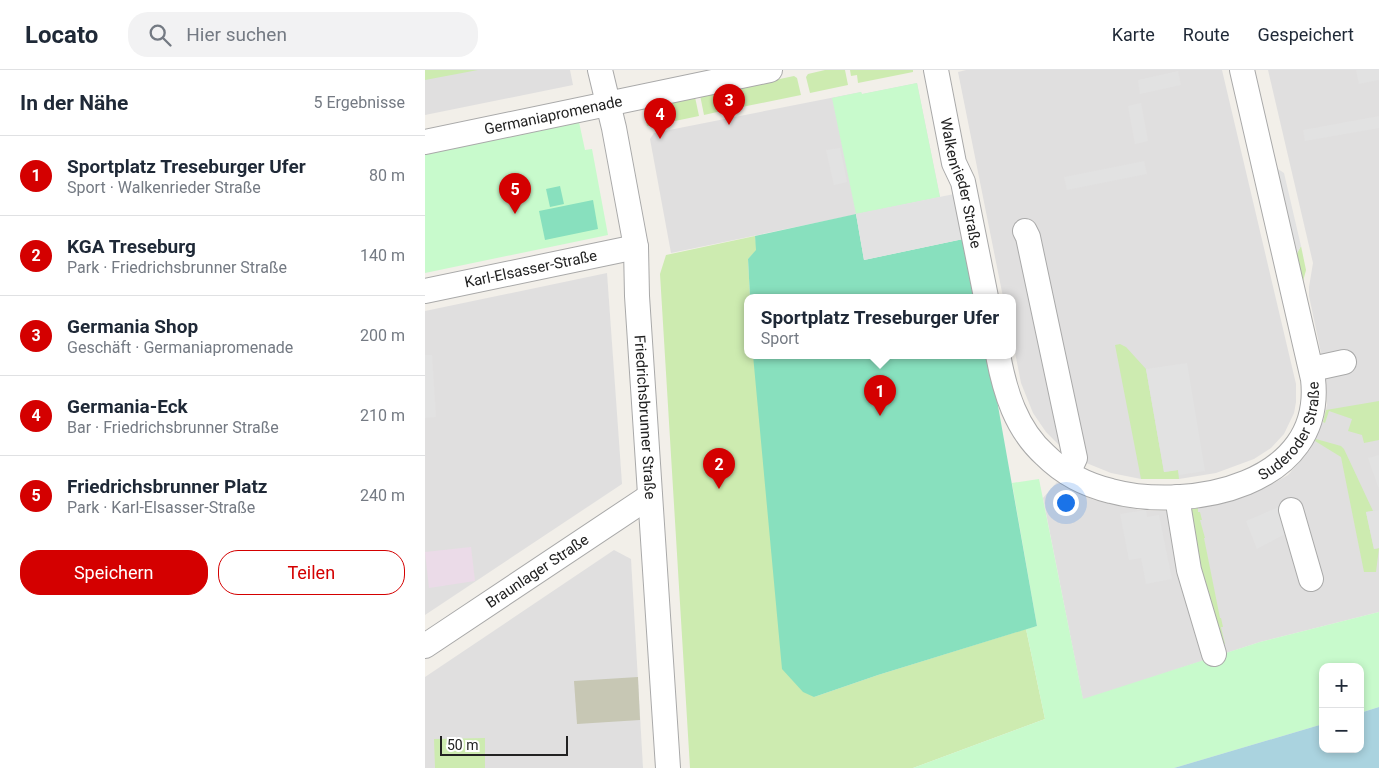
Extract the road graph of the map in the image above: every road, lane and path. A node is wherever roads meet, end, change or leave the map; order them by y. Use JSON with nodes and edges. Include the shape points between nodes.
{"nodes":[{"id":1,"x":600,"y":70,"type":"edge"},
{"id":2,"x":770,"y":70,"type":"edge"},
{"id":3,"x":936,"y":70,"type":"edge"},
{"id":4,"x":1242,"y":70,"type":"edge"},
{"id":5,"x":608,"y":103,"type":"junction"},
{"id":6,"x":425,"y":142,"type":"edge"},
{"id":7,"x":1025,"y":231,"type":"dead end"},
{"id":8,"x":637,"y":247,"type":"junction"},
{"id":9,"x":425,"y":291,"type":"edge"},
{"id":10,"x":985,"y":294,"type":"edge"},
{"id":11,"x":998,"y":359,"type":"edge"},
{"id":12,"x":1344,"y":362,"type":"dead end"},
{"id":13,"x":1312,"y":369,"type":"junction"},
{"id":14,"x":1068,"y":473,"type":"junction"},
{"id":15,"x":650,"y":496,"type":"junction"},
{"id":16,"x":1177,"y":497,"type":"junction"},
{"id":17,"x":1291,"y":510,"type":"dead end"},
{"id":18,"x":1311,"y":580,"type":"dead end"},
{"id":19,"x":425,"y":646,"type":"edge"},
{"id":20,"x":1214,"y":654,"type":"dead end"},
{"id":21,"x":668,"y":768,"type":"edge"}],
"edges":[{"from":1,"to":5,"type":"street","name":"Friedrichsbrunner Straße"},
{"from":2,"to":5,"type":"street","name":"Germaniapromenade"},
{"from":3,"to":10,"type":"street","name":"Walkenrieder Straße"},
{"from":4,"to":13,"type":"street","name":"Suderoder Straße"},
{"from":5,"to":6,"type":"street","name":"Germaniapromenade"},
{"from":5,"to":8,"type":"street","name":"Friedrichsbrunner Straße"},
{"from":7,"to":14,"type":"street","via":[[1075,458]]},
{"from":8,"to":9,"type":"street","name":"Karl-Elsasser-Straße"},
{"from":8,"to":15,"type":"street","name":"Friedrichsbrunner Straße","via":[[637,296]]},
{"from":11,"to":14,"type":"street","name":"Suderoder Straße","via":[[1011,405],[1028,437]]},
{"from":12,"to":13,"type":"street"},
{"from":13,"to":16,"type":"street","name":"Suderoder Straße","via":[[1315,398],[1311,420],[1301,441],[1285,460],[1238,486]]},
{"from":14,"to":16,"type":"street","name":"Suderoder Straße","via":[[1096,487],[1118,493]]},
{"from":15,"to":19,"type":"street","name":"Braunlager Straße"},
{"from":15,"to":21,"type":"street","name":"Friedrichsbrunner Straße"},
{"from":16,"to":20,"type":"street","via":[[1189,570]]},
{"from":17,"to":18,"type":"street"}]}
